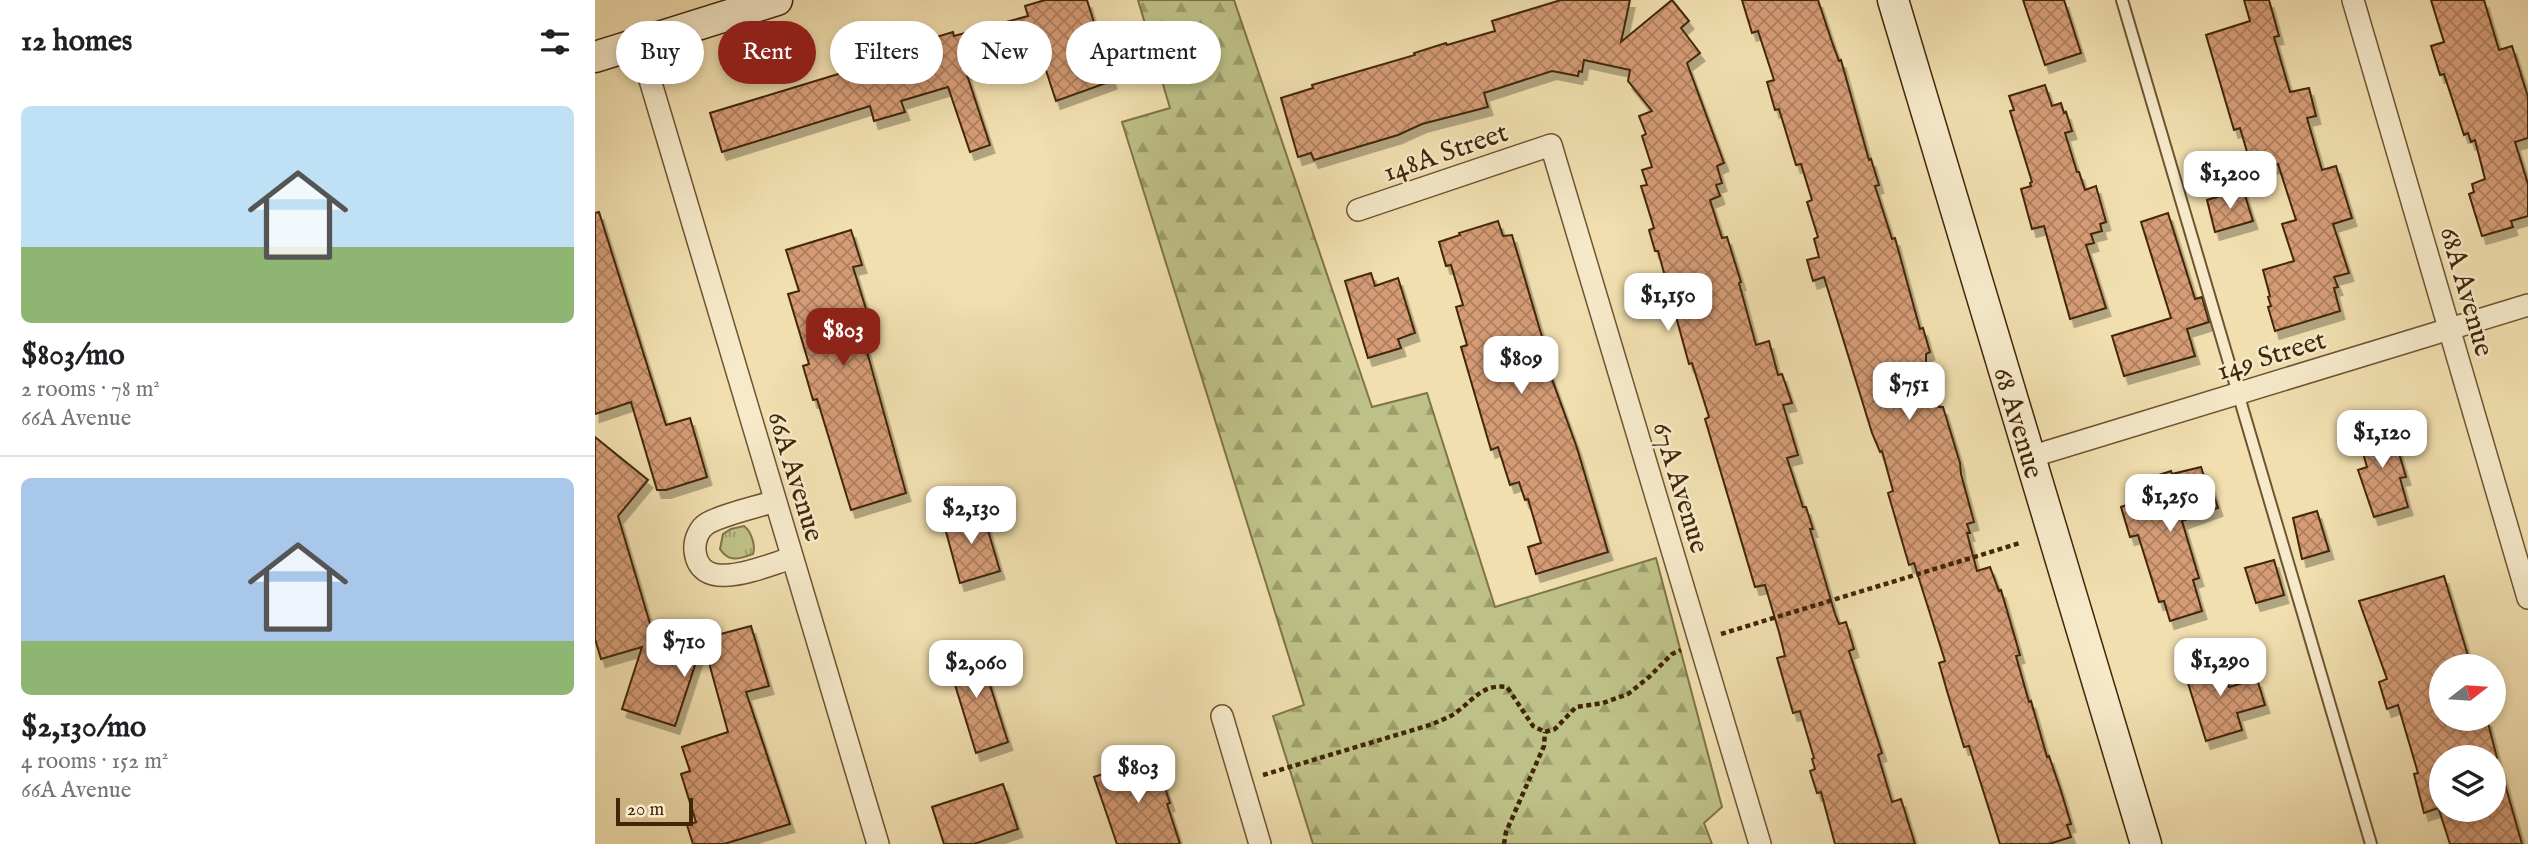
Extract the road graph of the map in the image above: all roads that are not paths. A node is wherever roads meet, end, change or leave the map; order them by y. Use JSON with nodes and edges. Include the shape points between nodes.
{"nodes":[{"id":1,"x":777,"y":0,"type":"edge"},
{"id":2,"x":1893,"y":0,"type":"edge"},
{"id":3,"x":2122,"y":0,"type":"edge"},
{"id":4,"x":2354,"y":0,"type":"edge"},
{"id":5,"x":704,"y":23,"type":"edge"},
{"id":6,"x":616,"y":50,"type":"edge"},
{"id":7,"x":595,"y":57,"type":"edge"},
{"id":8,"x":651,"y":84,"type":"edge"},
{"id":9,"x":1551,"y":145,"type":"joint"},
{"id":10,"x":1358,"y":210,"type":"dead end"},
{"id":11,"x":2528,"y":305,"type":"edge"},
{"id":12,"x":2450,"y":329,"type":"junction"},
{"id":13,"x":2239,"y":393,"type":"junction"},
{"id":14,"x":2030,"y":457,"type":"junction"},
{"id":15,"x":775,"y":501,"type":"junction"},
{"id":16,"x":792,"y":558,"type":"junction"},
{"id":17,"x":2528,"y":598,"type":"edge"},
{"id":18,"x":1222,"y":716,"type":"dead end"},
{"id":19,"x":873,"y":843,"type":"edge"},
{"id":20,"x":1260,"y":844,"type":"edge"},
{"id":21,"x":1760,"y":844,"type":"edge"},
{"id":22,"x":2146,"y":844,"type":"edge"},
{"id":23,"x":2371,"y":844,"type":"edge"}],
"edges":[{"from":1,"to":5,"type":"street"},
{"from":2,"to":14,"type":"street","name":"68 Avenue"},
{"from":3,"to":13,"type":"lane"},
{"from":4,"to":12,"type":"street","name":"68A Avenue"},
{"from":6,"to":7,"type":"street"},
{"from":8,"to":15,"type":"street","name":"66A Avenue"},
{"from":9,"to":10,"type":"street","name":"148A Street"},
{"from":9,"to":21,"type":"street","name":"67A Avenue"},
{"from":11,"to":12,"type":"street","name":"149 Street"},
{"from":12,"to":13,"type":"street","name":"149 Street"},
{"from":12,"to":17,"type":"street","name":"68A Avenue"},
{"from":13,"to":14,"type":"street","name":"149 Street"},
{"from":13,"to":23,"type":"lane"},
{"from":14,"to":22,"type":"street","name":"68 Avenue"},
{"from":15,"to":16,"type":"street","name":"66A Avenue"},
{"from":15,"to":16,"type":"street","via":[[709,523],[697,537],[695,555],[706,571],[723,578]]},
{"from":16,"to":19,"type":"street","name":"66A Avenue"},
{"from":18,"to":20,"type":"street"}]}
